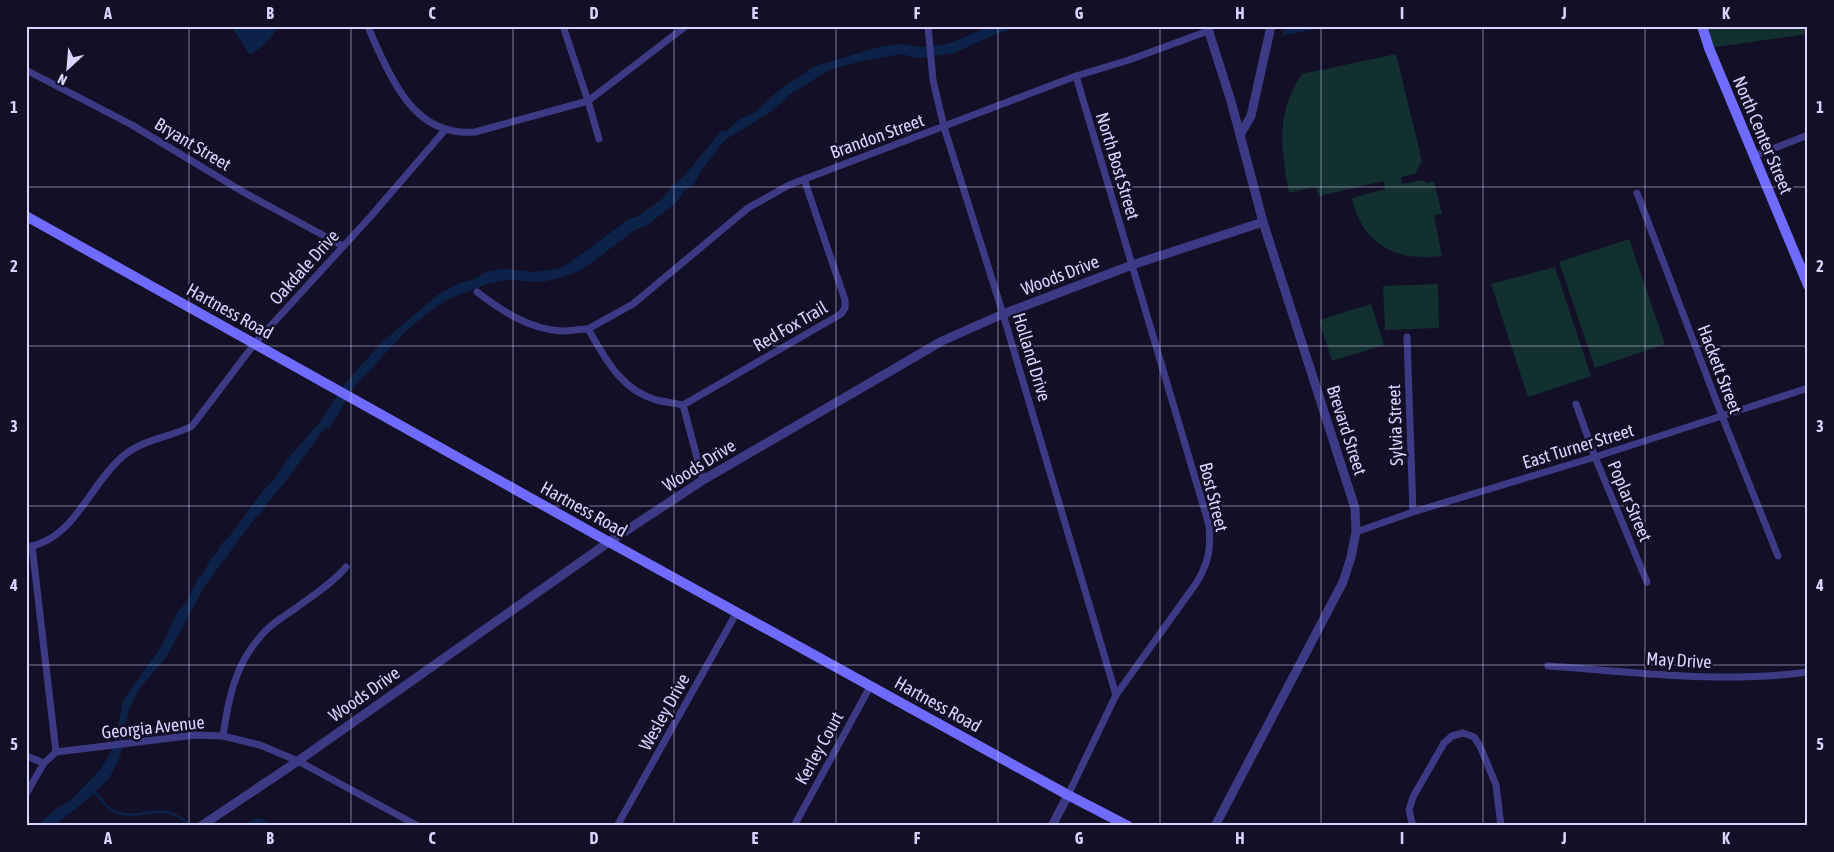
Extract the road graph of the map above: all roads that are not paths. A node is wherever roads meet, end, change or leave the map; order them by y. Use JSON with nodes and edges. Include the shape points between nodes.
{"nodes":[{"id":1,"x":368,"y":26,"type":"edge"},
{"id":2,"x":563,"y":26,"type":"edge"},
{"id":3,"x":686,"y":26,"type":"edge"},
{"id":4,"x":928,"y":26,"type":"edge"},
{"id":5,"x":1271,"y":26,"type":"edge"},
{"id":6,"x":1702,"y":26,"type":"edge"},
{"id":7,"x":1208,"y":28,"type":"edge"},
{"id":8,"x":26,"y":70,"type":"edge"},
{"id":9,"x":1076,"y":76,"type":"junction"},
{"id":10,"x":588,"y":101,"type":"junction"},
{"id":11,"x":944,"y":127,"type":"junction"},
{"id":12,"x":445,"y":130,"type":"junction"},
{"id":13,"x":1240,"y":135,"type":"junction"},
{"id":14,"x":1808,"y":135,"type":"edge"},
{"id":15,"x":600,"y":139,"type":"dead end"},
{"id":16,"x":1754,"y":156,"type":"junction"},
{"id":17,"x":804,"y":179,"type":"junction"},
{"id":18,"x":1637,"y":193,"type":"dead end"},
{"id":19,"x":26,"y":216,"type":"edge"},
{"id":20,"x":1264,"y":222,"type":"junction"},
{"id":21,"x":343,"y":246,"type":"junction"},
{"id":22,"x":1132,"y":265,"type":"junction"},
{"id":23,"x":1808,"y":285,"type":"edge"},
{"id":24,"x":478,"y":292,"type":"dead end"},
{"id":25,"x":1003,"y":314,"type":"junction"},
{"id":26,"x":588,"y":329,"type":"junction"},
{"id":27,"x":1407,"y":337,"type":"dead end"},
{"id":28,"x":255,"y":343,"type":"junction"},
{"id":29,"x":1808,"y":388,"type":"edge"},
{"id":30,"x":1576,"y":404,"type":"dead end"},
{"id":31,"x":683,"y":405,"type":"junction"},
{"id":32,"x":1722,"y":416,"type":"junction"},
{"id":33,"x":1595,"y":457,"type":"junction"},
{"id":34,"x":703,"y":480,"type":"junction"},
{"id":35,"x":1414,"y":512,"type":"junction"},
{"id":36,"x":1356,"y":532,"type":"junction"},
{"id":37,"x":609,"y":542,"type":"junction"},
{"id":38,"x":29,"y":547,"type":"edge"},
{"id":39,"x":1778,"y":556,"type":"dead end"},
{"id":40,"x":346,"y":567,"type":"dead end"},
{"id":41,"x":1647,"y":582,"type":"dead end"},
{"id":42,"x":737,"y":612,"type":"junction"},
{"id":43,"x":1548,"y":666,"type":"dead end"},
{"id":44,"x":1808,"y":672,"type":"edge"},
{"id":45,"x":871,"y":686,"type":"junction"},
{"id":46,"x":1116,"y":695,"type":"junction"},
{"id":47,"x":223,"y":736,"type":"junction"},
{"id":48,"x":56,"y":752,"type":"junction"},
{"id":49,"x":26,"y":756,"type":"edge"},
{"id":50,"x":298,"y":761,"type":"junction"},
{"id":51,"x":44,"y":763,"type":"junction"},
{"id":52,"x":26,"y":794,"type":"edge"},
{"id":53,"x":1068,"y":795,"type":"junction"},
{"id":54,"x":201,"y":826,"type":"edge"},
{"id":55,"x":418,"y":826,"type":"edge"},
{"id":56,"x":617,"y":826,"type":"edge"},
{"id":57,"x":794,"y":826,"type":"edge"},
{"id":58,"x":1052,"y":826,"type":"edge"},
{"id":59,"x":1128,"y":826,"type":"edge"},
{"id":60,"x":1215,"y":826,"type":"edge"},
{"id":61,"x":1415,"y":826,"type":"edge"},
{"id":62,"x":1501,"y":826,"type":"edge"}],
"edges":[{"from":1,"to":12,"type":"street","via":[[404,99],[422,117]]},
{"from":2,"to":10,"type":"street"},
{"from":3,"to":10,"type":"street"},
{"from":4,"to":11,"type":"street","name":"Holland Drive","via":[[933,80]]},
{"from":5,"to":13,"type":"street","via":[[1251,116]]},
{"from":6,"to":16,"type":"main road","name":"North Center Street"},
{"from":7,"to":9,"type":"street","name":"Brandon Street","via":[[1129,60]]},
{"from":7,"to":13,"type":"street","name":"Brevard Street"},
{"from":8,"to":21,"type":"street","name":"Bryant Street","via":[[132,125]]},
{"from":9,"to":11,"type":"street","name":"Brandon Street"},
{"from":9,"to":22,"type":"street","name":"North Bost Street"},
{"from":10,"to":12,"type":"street","via":[[475,132]]},
{"from":10,"to":15,"type":"street"},
{"from":11,"to":17,"type":"street","name":"Brandon Street"},
{"from":11,"to":25,"type":"street","name":"Holland Drive"},
{"from":12,"to":21,"type":"street","name":"Oakdale Drive"},
{"from":13,"to":20,"type":"street","name":"Brevard Street"},
{"from":14,"to":16,"type":"street"},
{"from":16,"to":23,"type":"main road","name":"North Center Street"},
{"from":17,"to":26,"type":"street","name":"Brandon Street","via":[[748,208],[633,304]]},
{"from":17,"to":31,"type":"street","name":"Red Fox Trail","via":[[845,308],[841,314]]},
{"from":18,"to":32,"type":"street","name":"Hackett Street"},
{"from":19,"to":28,"type":"main road","name":"Hartness Road"},
{"from":20,"to":22,"type":"street","name":"Woods Drive"},
{"from":20,"to":36,"type":"street","name":"Brevard Street","via":[[1355,508]]},
{"from":21,"to":28,"type":"street","name":"Oakdale Drive"},
{"from":22,"to":25,"type":"street","name":"Woods Drive"},
{"from":22,"to":46,"type":"street","name":"Bost Street","via":[[1209,525],[1211,545],[1207,564],[1198,582]]},
{"from":24,"to":26,"type":"street","via":[[511,316],[535,326],[562,331]]},
{"from":25,"to":34,"type":"street","name":"Woods Drive","via":[[942,341]]},
{"from":25,"to":46,"type":"street","name":"Holland Drive"},
{"from":26,"to":31,"type":"street","via":[[610,368],[637,392],[656,400]]},
{"from":27,"to":35,"type":"street","name":"Sylvia Street"},
{"from":28,"to":37,"type":"main road","name":"Hartness Road"},
{"from":28,"to":38,"type":"street","name":"Oakdale Drive","via":[[192,426],[142,444],[122,456],[55,537]]},
{"from":29,"to":32,"type":"street","name":"East Turner Street"},
{"from":30,"to":33,"type":"street","name":"Poplar Street"},
{"from":31,"to":34,"type":"street"},
{"from":32,"to":33,"type":"street","name":"East Turner Street"},
{"from":32,"to":39,"type":"street","name":"Hackett Street"},
{"from":33,"to":35,"type":"street","name":"East Turner Street"},
{"from":33,"to":41,"type":"street","name":"Poplar Street"},
{"from":34,"to":37,"type":"street","name":"Woods Drive"},
{"from":35,"to":36,"type":"street","name":"East Turner Street"},
{"from":36,"to":60,"type":"street","name":"Brevard Street","via":[[1343,582]]},
{"from":37,"to":42,"type":"main road","name":"Hartness Road"},
{"from":37,"to":50,"type":"street","name":"Woods Drive"},
{"from":38,"to":48,"type":"street"},
{"from":40,"to":47,"type":"street","via":[[336,579],[270,626],[246,655],[227,706]]},
{"from":42,"to":45,"type":"main road","name":"Hartness Road"},
{"from":42,"to":56,"type":"street","name":"Wesley Drive"},
{"from":43,"to":44,"type":"street","name":"May Drive","via":[[1705,678]]},
{"from":45,"to":53,"type":"main road","name":"Hartness Road"},
{"from":45,"to":57,"type":"street","name":"Kerley Court"},
{"from":46,"to":53,"type":"street","name":"Bost Street"},
{"from":47,"to":48,"type":"street","name":"Georgia Avenue","via":[[196,735]]},
{"from":47,"to":50,"type":"street","name":"Georgia Avenue","via":[[260,745]]},
{"from":48,"to":51,"type":"street"},
{"from":49,"to":51,"type":"street"},
{"from":50,"to":54,"type":"street","name":"Woods Drive"},
{"from":50,"to":55,"type":"street","name":"Georgia Avenue"},
{"from":51,"to":52,"type":"street"},
{"from":53,"to":58,"type":"street"},
{"from":53,"to":59,"type":"main road","name":"Hartness Road"},
{"from":61,"to":62,"type":"street","via":[[1409,810],[1412,797],[1444,743],[1463,733],[1474,737],[1480,746],[1496,786]]}]}
